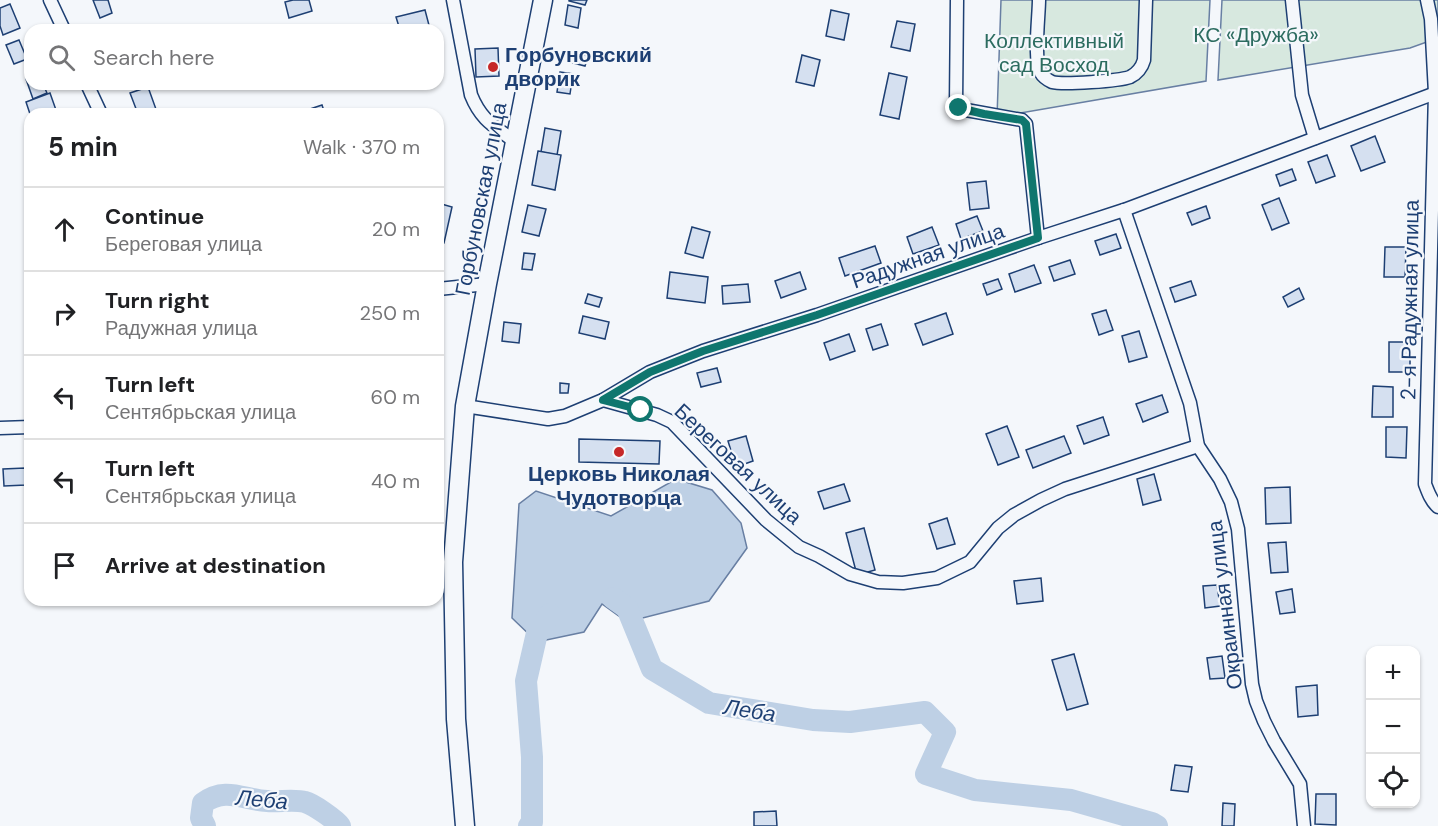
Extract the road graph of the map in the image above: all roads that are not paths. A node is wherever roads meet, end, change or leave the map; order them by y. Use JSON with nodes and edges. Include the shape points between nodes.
{"nodes":[{"id":1,"x":50,"y":0,"type":"edge"},
{"id":2,"x":453,"y":0,"type":"edge"},
{"id":3,"x":543,"y":0,"type":"edge"},
{"id":4,"x":957,"y":0,"type":"edge"},
{"id":5,"x":1039,"y":0,"type":"edge"},
{"id":6,"x":1146,"y":0,"type":"edge"},
{"id":7,"x":1292,"y":0,"type":"edge"},
{"id":8,"x":1427,"y":0,"type":"edge"},
{"id":9,"x":61,"y":24,"type":"edge"},
{"id":10,"x":90,"y":90,"type":"edge"},
{"id":11,"x":1437,"y":93,"type":"edge"},
{"id":12,"x":98,"y":108,"type":"edge"},
{"id":13,"x":1315,"y":138,"type":"junction"},
{"id":14,"x":514,"y":141,"type":"junction"},
{"id":15,"x":1124,"y":210,"type":"junction"},
{"id":16,"x":1038,"y":238,"type":"junction"},
{"id":17,"x":487,"y":284,"type":"junction"},
{"id":18,"x":444,"y":288,"type":"edge"},
{"id":19,"x":603,"y":400,"type":"junction"},
{"id":20,"x":465,"y":406,"type":"junction"},
{"id":21,"x":24,"y":427,"type":"edge"},
{"id":22,"x":0,"y":428,"type":"edge"},
{"id":23,"x":1198,"y":446,"type":"junction"},
{"id":24,"x":1437,"y":506,"type":"edge"},
{"id":25,"x":465,"y":826,"type":"edge"},
{"id":26,"x":1304,"y":826,"type":"edge"}],
"edges":[{"from":1,"to":9,"type":"street"},
{"from":2,"to":14,"type":"street","via":[[476,108]]},
{"from":3,"to":14,"type":"main road","name":"Горбуновская улица"},
{"from":4,"to":16,"type":"street","via":[[956,104],[966,110],[1026,124]]},
{"from":5,"to":6,"type":"street","via":[[1036,62],[1041,74],[1062,83],[1121,79],[1141,68]]},
{"from":7,"to":13,"type":"street","via":[[1302,95]]},
{"from":8,"to":11,"type":"street","name":"2-я Радужная улица"},
{"from":10,"to":12,"type":"street"},
{"from":11,"to":13,"type":"street","name":"Радужная улица"},
{"from":11,"to":24,"type":"street","name":"2-я Радужная улица","via":[[1425,484]]},
{"from":13,"to":15,"type":"street","name":"Радужная улица"},
{"from":14,"to":17,"type":"main road","name":"Горбуновская улица"},
{"from":15,"to":16,"type":"street","name":"Радужная улица"},
{"from":15,"to":23,"type":"street","name":"Окраинная улица","via":[[1190,403]]},
{"from":16,"to":19,"type":"street","name":"Радужная улица","via":[[703,351],[650,372]]},
{"from":17,"to":18,"type":"street"},
{"from":17,"to":20,"type":"main road","name":"Горбуновская улица"},
{"from":19,"to":20,"type":"street","name":"Радужная улица","via":[[548,419]]},
{"from":19,"to":23,"type":"street","name":"Береговая улица","via":[[672,422],[782,534],[850,574],[878,582],[937,578],[970,561],[998,528],[1041,500]]},
{"from":20,"to":25,"type":"main road","name":"Горбуновская улица","via":[[453,562],[456,719]]},
{"from":21,"to":22,"type":"street"},
{"from":23,"to":26,"type":"street","name":"Окраинная улица","via":[[1231,502],[1238,529],[1252,684],[1274,741],[1300,784]]}]}
